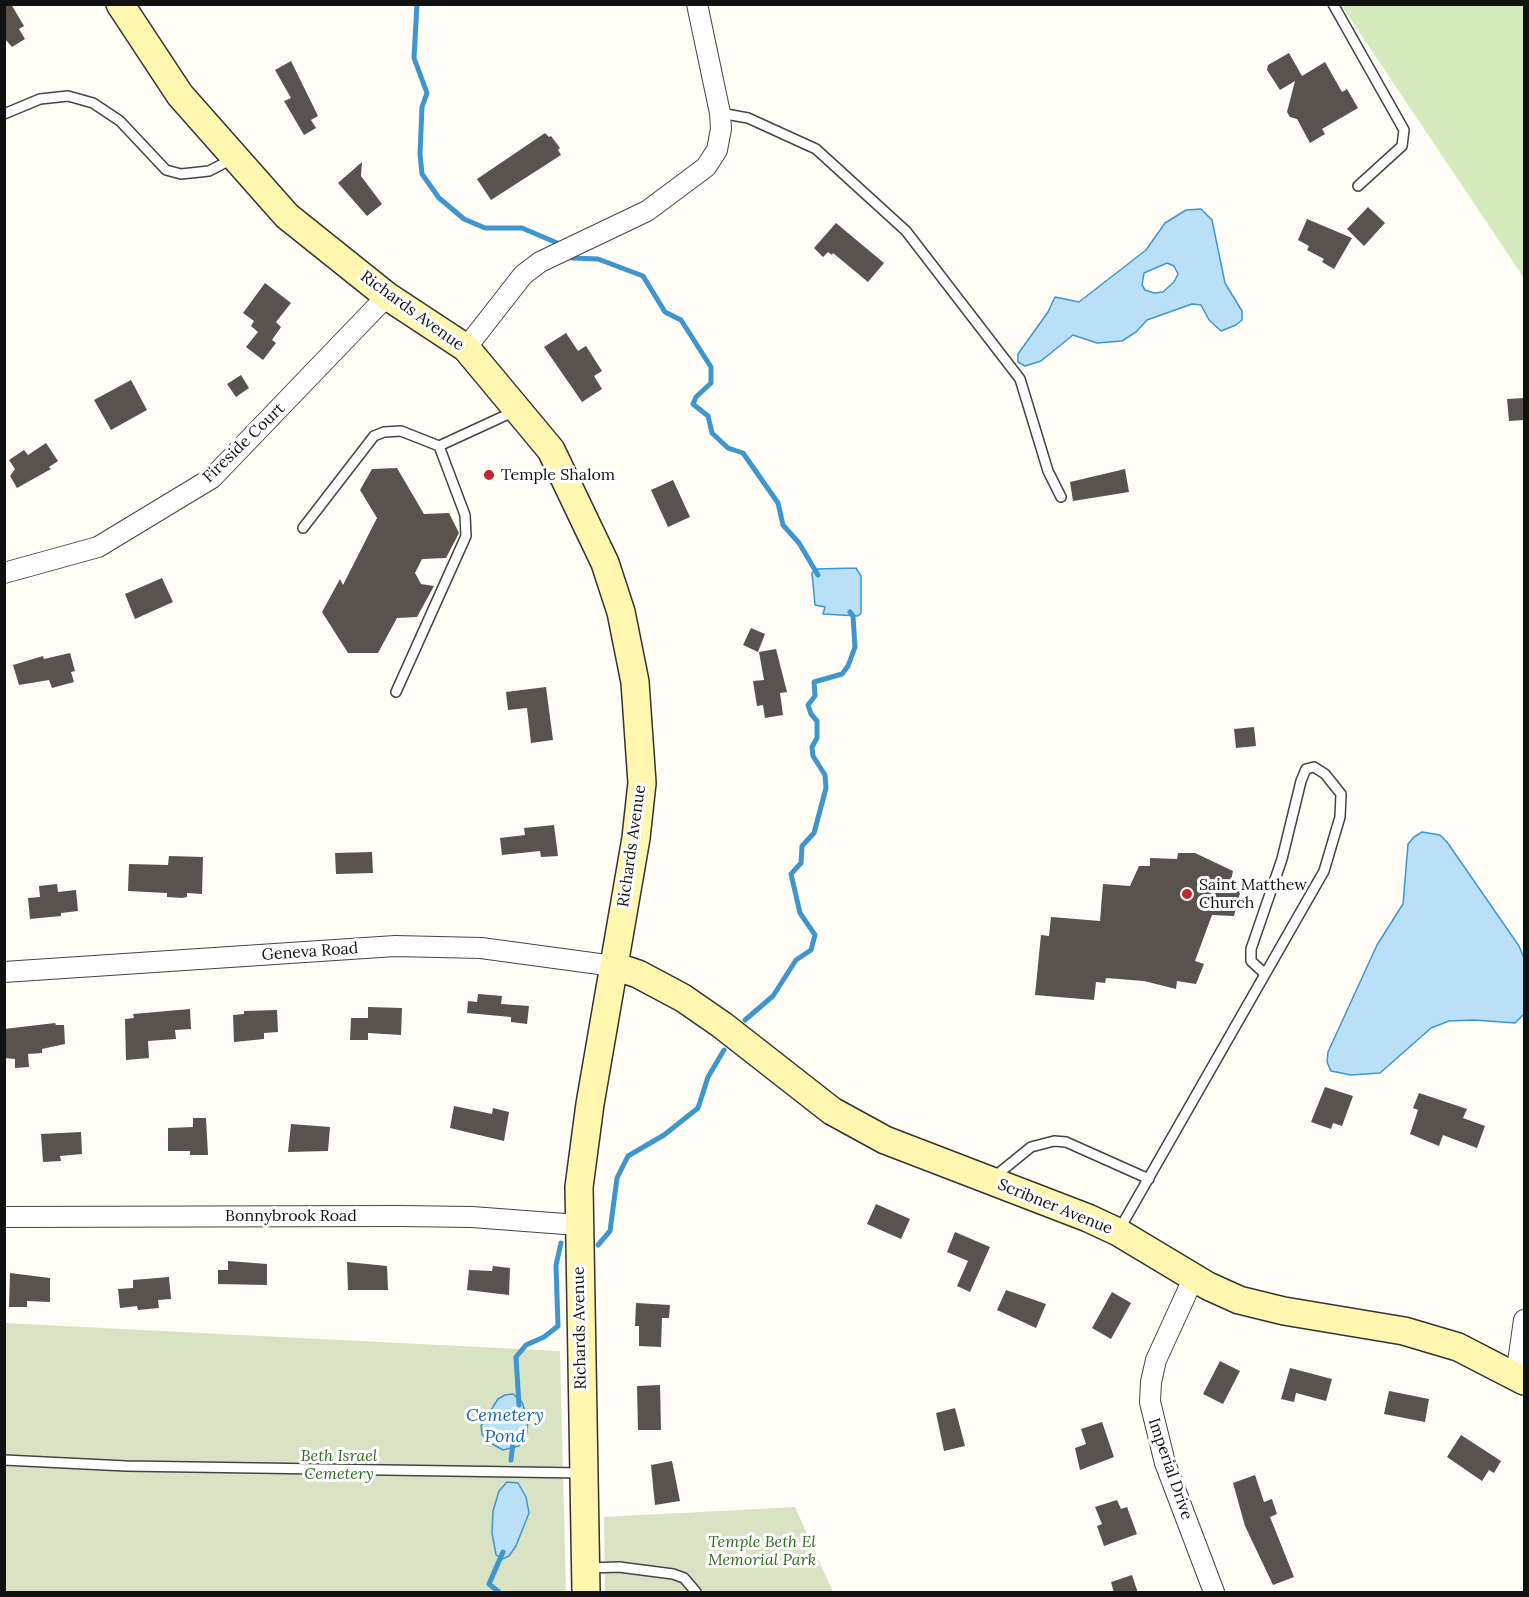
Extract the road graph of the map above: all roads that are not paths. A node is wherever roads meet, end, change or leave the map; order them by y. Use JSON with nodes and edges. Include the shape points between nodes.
{"nodes":[{"id":1,"x":697,"y":4,"type":"edge"},
{"id":2,"x":1333,"y":4,"type":"edge"},
{"id":3,"x":124,"y":6,"type":"edge"},
{"id":4,"x":720,"y":112,"type":"junction"},
{"id":5,"x":4,"y":114,"type":"edge"},
{"id":6,"x":235,"y":157,"type":"junction"},
{"id":7,"x":1358,"y":186,"type":"dead end"},
{"id":8,"x":387,"y":296,"type":"junction"},
{"id":9,"x":466,"y":348,"type":"junction"},
{"id":10,"x":517,"y":410,"type":"junction"},
{"id":11,"x":439,"y":446,"type":"junction"},
{"id":12,"x":1061,"y":498,"type":"dead end"},
{"id":13,"x":303,"y":528,"type":"dead end"},
{"id":14,"x":4,"y":573,"type":"edge"},
{"id":15,"x":396,"y":692,"type":"dead end"},
{"id":16,"x":614,"y":966,"type":"junction"},
{"id":17,"x":4,"y":972,"type":"edge"},
{"id":18,"x":1264,"y":973,"type":"junction"},
{"id":19,"x":1149,"y":1179,"type":"junction"},
{"id":20,"x":990,"y":1180,"type":"junction"},
{"id":21,"x":4,"y":1217,"type":"edge"},
{"id":22,"x":578,"y":1225,"type":"junction"},
{"id":23,"x":1118,"y":1232,"type":"junction"},
{"id":24,"x":1194,"y":1277,"type":"junction"},
{"id":25,"x":1524,"y":1320,"type":"edge"},
{"id":26,"x":1520,"y":1379,"type":"edge"},
{"id":27,"x":4,"y":1460,"type":"edge"},
{"id":28,"x":584,"y":1473,"type":"junction"},
{"id":29,"x":586,"y":1580,"type":"edge"},
{"id":30,"x":696,"y":1593,"type":"edge"},
{"id":31,"x":1214,"y":1593,"type":"edge"}],
"edges":[{"from":1,"to":4,"type":"street"},
{"from":2,"to":7,"type":"lane","via":[[1404,130],[1402,146]]},
{"from":3,"to":6,"type":"street","name":"Richards Avenue","via":[[180,95]]},
{"from":4,"to":9,"type":"street","via":[[719,141],[706,167],[647,211],[540,262],[523,275]]},
{"from":4,"to":12,"type":"lane","via":[[748,118],[823,154],[906,231],[1020,379],[1048,471]]},
{"from":5,"to":6,"type":"lane","via":[[40,99],[68,96],[93,103],[120,121],[166,170],[181,174],[209,171]]},
{"from":6,"to":8,"type":"street","name":"Richards Avenue","via":[[287,216]]},
{"from":8,"to":9,"type":"street","name":"Richards Avenue"},
{"from":8,"to":14,"type":"street","name":"Fireside Court","via":[[212,478],[98,547]]},
{"from":9,"to":10,"type":"street","name":"Richards Avenue"},
{"from":10,"to":11,"type":"lane"},
{"from":10,"to":16,"type":"street","name":"Richards Avenue","via":[[551,450],[580,507],[605,563],[631,653],[640,722],[642,783]]},
{"from":11,"to":13,"type":"lane","via":[[400,431],[374,436]]},
{"from":11,"to":15,"type":"lane","via":[[465,515],[466,536]]},
{"from":16,"to":17,"type":"street","name":"Geneva Road","via":[[481,948],[395,946]]},
{"from":16,"to":20,"type":"street","name":"Scribner Avenue","via":[[683,998],[857,1126],[915,1153]]},
{"from":16,"to":22,"type":"street","name":"Richards Avenue","via":[[583,1153]]},
{"from":18,"to":18,"type":"lane","via":[[1323,871],[1340,817],[1341,794],[1314,767],[1306,769],[1301,781],[1281,859],[1251,949],[1251,961]]},
{"from":18,"to":19,"type":"lane"},
{"from":19,"to":20,"type":"lane","via":[[1066,1142],[1045,1142],[1031,1147]]},
{"from":19,"to":23,"type":"lane"},
{"from":20,"to":23,"type":"street","name":"Scribner Avenue"},
{"from":21,"to":22,"type":"street","name":"Bonnybrook Road","via":[[412,1216]]},
{"from":22,"to":28,"type":"street","name":"Richards Avenue"},
{"from":23,"to":24,"type":"street","name":"Scribner Avenue"},
{"from":24,"to":26,"type":"street","name":"Scribner Avenue","via":[[1224,1294],[1256,1305],[1458,1347]]},
{"from":24,"to":31,"type":"street","name":"Imperial Drive","via":[[1156,1360],[1150,1402],[1165,1463]]},
{"from":25,"to":26,"type":"street"},
{"from":27,"to":28,"type":"lane","via":[[138,1467]]},
{"from":28,"to":29,"type":"street","name":"Richards Avenue"},
{"from":29,"to":30,"type":"lane","via":[[619,1567],[673,1574],[684,1578]]}]}
